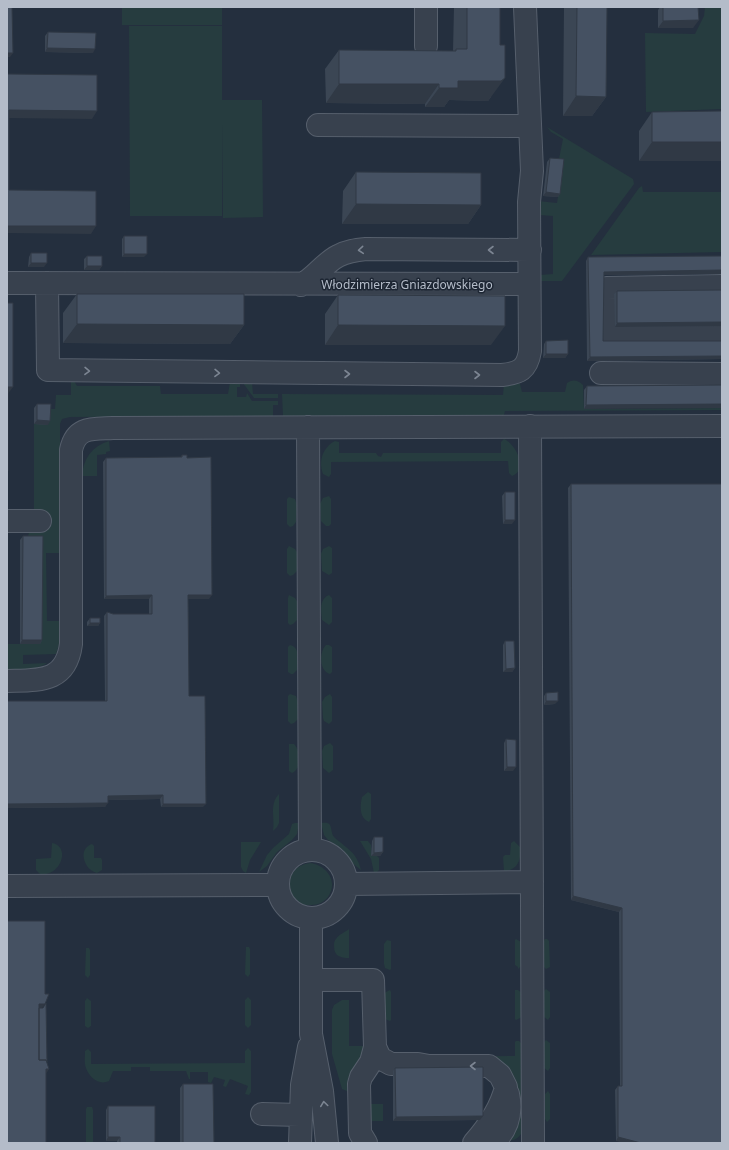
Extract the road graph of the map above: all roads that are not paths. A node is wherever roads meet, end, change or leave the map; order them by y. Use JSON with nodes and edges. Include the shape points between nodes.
{"nodes":[{"id":1,"x":426,"y":7,"type":"edge"},
{"id":2,"x":525,"y":7,"type":"edge"},
{"id":3,"x":426,"y":46,"type":"dead end"},
{"id":4,"x":318,"y":125,"type":"dead end"},
{"id":5,"x":530,"y":126,"type":"junction"},
{"id":6,"x":530,"y":250,"type":"junction"},
{"id":7,"x":7,"y":283,"type":"edge"},
{"id":8,"x":47,"y":283,"type":"junction"},
{"id":9,"x":301,"y":284,"type":"junction"},
{"id":10,"x":529,"y":284,"type":"junction"},
{"id":11,"x":722,"y":286,"type":"edge"},
{"id":12,"x":722,"y":337,"type":"edge"},
{"id":13,"x":601,"y":373,"type":"dead end"},
{"id":14,"x":722,"y":374,"type":"edge"},
{"id":15,"x":530,"y":426,"type":"junction"},
{"id":16,"x":722,"y":426,"type":"edge"},
{"id":17,"x":308,"y":427,"type":"junction"},
{"id":18,"x":7,"y":521,"type":"edge"},
{"id":19,"x":40,"y":521,"type":"dead end"},
{"id":20,"x":7,"y":681,"type":"edge"},
{"id":21,"x":310,"y":849,"type":"junction"},
{"id":22,"x":532,"y":882,"type":"junction"},
{"id":23,"x":346,"y":884,"type":"junction"},
{"id":24,"x":277,"y":885,"type":"junction"},
{"id":25,"x":7,"y":886,"type":"edge"},
{"id":26,"x":311,"y":918,"type":"junction"},
{"id":27,"x":311,"y":980,"type":"junction"},
{"id":28,"x":311,"y":1034,"type":"junction"},
{"id":29,"x":374,"y":1047,"type":"junction"},
{"id":30,"x":506,"y":1087,"type":"junction"},
{"id":31,"x":262,"y":1114,"type":"dead end"},
{"id":32,"x":300,"y":1115,"type":"junction"},
{"id":33,"x":300,"y":1143,"type":"edge"},
{"id":34,"x":328,"y":1143,"type":"edge"},
{"id":35,"x":366,"y":1143,"type":"edge"},
{"id":36,"x":474,"y":1143,"type":"edge"},
{"id":37,"x":493,"y":1143,"type":"edge"},
{"id":38,"x":533,"y":1143,"type":"edge"}],
"edges":[{"from":1,"to":3,"type":"street"},
{"from":2,"to":5,"type":"street"},
{"from":4,"to":5,"type":"street"},
{"from":5,"to":6,"type":"street"},
{"from":6,"to":9,"type":"street","one_way":true,"via":[[350,251],[337,256]]},
{"from":6,"to":10,"type":"street"},
{"from":7,"to":8,"type":"street","name":"Włodzimierza Gniazdowskiego"},
{"from":8,"to":9,"type":"street","name":"Włodzimierza Gniazdowskiego"},
{"from":8,"to":10,"type":"street","one_way":true,"via":[[48,370],[502,375],[520,370],[529,358]]},
{"from":9,"to":10,"type":"street","name":"Włodzimierza Gniazdowskiego"},
{"from":11,"to":12,"type":"street","via":[[607,288],[609,337]]},
{"from":13,"to":14,"type":"street"},
{"from":15,"to":16,"type":"street"},
{"from":15,"to":17,"type":"street"},
{"from":15,"to":22,"type":"street"},
{"from":17,"to":20,"type":"street","via":[[113,428],[90,429],[78,435],[71,450],[70,654],[63,667],[52,676],[40,680]]},
{"from":17,"to":21,"type":"street"},
{"from":18,"to":19,"type":"street"},
{"from":21,"to":23,"type":"street","via":[[321,850],[340,863],[345,873]]},
{"from":21,"to":24,"type":"street","via":[[293,854],[286,860],[281,867]]},
{"from":22,"to":23,"type":"street"},
{"from":22,"to":38,"type":"street"},
{"from":23,"to":26,"type":"street","via":[[339,905],[332,912],[322,917]]},
{"from":24,"to":25,"type":"street"},
{"from":24,"to":26,"type":"street","via":[[285,905],[296,915]]},
{"from":26,"to":27,"type":"street"},
{"from":27,"to":28,"type":"street"},
{"from":27,"to":29,"type":"street","via":[[374,980]]},
{"from":28,"to":32,"type":"street","via":[[302,1085]]},
{"from":34,"to":28,"type":"street","one_way":true,"via":[[322,1091]]},
{"from":30,"to":29,"type":"street","one_way":true,"via":[[500,1075],[489,1066],[391,1064],[380,1058]]},
{"from":29,"to":35,"type":"street","via":[[371,1062],[359,1084],[360,1133]]},
{"from":30,"to":36,"type":"street","via":[[498,1110]]},
{"from":30,"to":37,"type":"street","via":[[510,1103],[509,1117],[503,1131]]},
{"from":31,"to":32,"type":"street"},
{"from":32,"to":33,"type":"street"}]}
